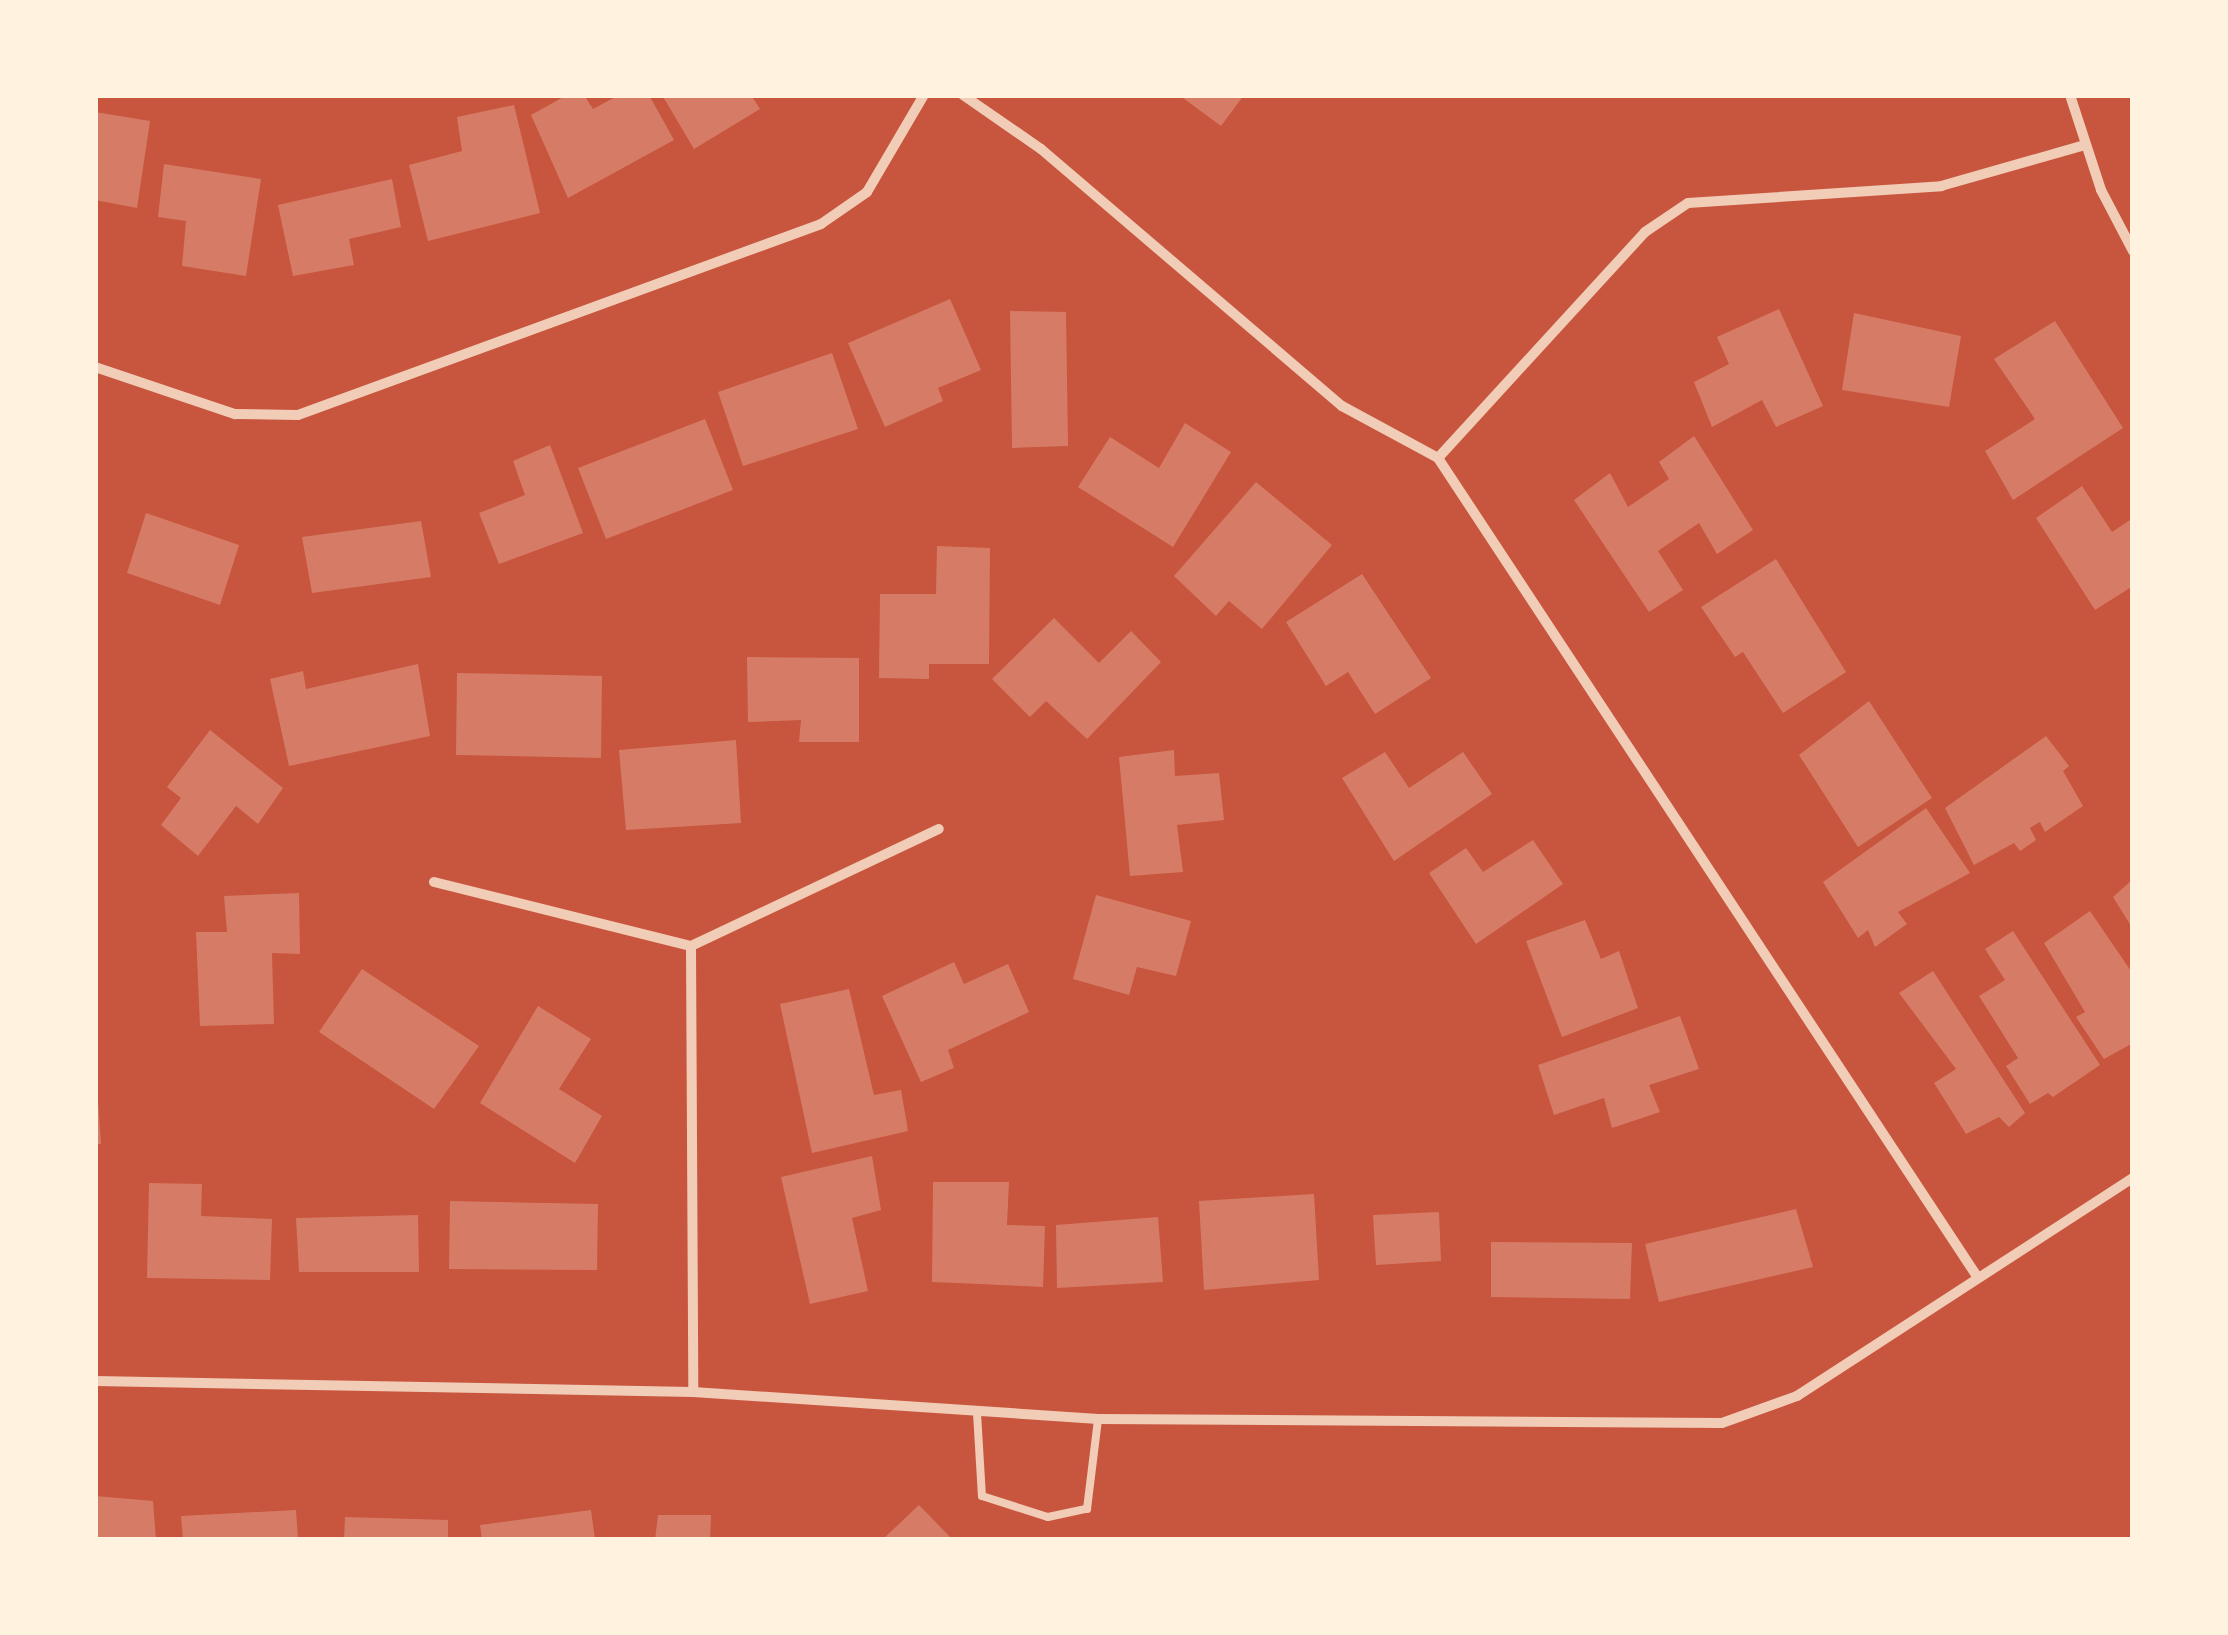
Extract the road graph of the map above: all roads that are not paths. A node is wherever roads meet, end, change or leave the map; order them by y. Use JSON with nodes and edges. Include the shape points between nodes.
{"nodes":[{"id":1,"x":924,"y":95,"type":"edge"},
{"id":2,"x":963,"y":95,"type":"edge"},
{"id":3,"x":2070,"y":95,"type":"edge"},
{"id":4,"x":2086,"y":145,"type":"junction"},
{"id":5,"x":2133,"y":251,"type":"edge"},
{"id":6,"x":95,"y":367,"type":"edge"},
{"id":7,"x":1438,"y":458,"type":"junction"},
{"id":8,"x":939,"y":829,"type":"dead end"},
{"id":9,"x":434,"y":882,"type":"dead end"},
{"id":10,"x":690,"y":946,"type":"junction"},
{"id":11,"x":2133,"y":1178,"type":"edge"},
{"id":12,"x":1976,"y":1275,"type":"junction"},
{"id":13,"x":95,"y":1382,"type":"edge"},
{"id":14,"x":693,"y":1392,"type":"junction"},
{"id":15,"x":977,"y":1413,"type":"junction"},
{"id":16,"x":1098,"y":1419,"type":"junction"}],
"edges":[{"from":1,"to":6,"type":"street","via":[[867,192],[821,224],[298,416],[234,414]]},
{"from":2,"to":7,"type":"street","via":[[1040,149],[1342,406]]},
{"from":3,"to":4,"type":"street"},
{"from":4,"to":5,"type":"street"},
{"from":4,"to":7,"type":"street","via":[[1940,186],[1688,203],[1645,232]]},
{"from":7,"to":12,"type":"street"},
{"from":8,"to":10,"type":"street"},
{"from":9,"to":10,"type":"street"},
{"from":10,"to":14,"type":"street"},
{"from":11,"to":12,"type":"street"},
{"from":12,"to":16,"type":"street","via":[[1797,1396],[1722,1423]]},
{"from":13,"to":14,"type":"street"},
{"from":14,"to":15,"type":"street"},
{"from":15,"to":16,"type":"street"},
{"from":15,"to":16,"type":"lane","via":[[982,1496],[1048,1517],[1088,1508]]}]}
